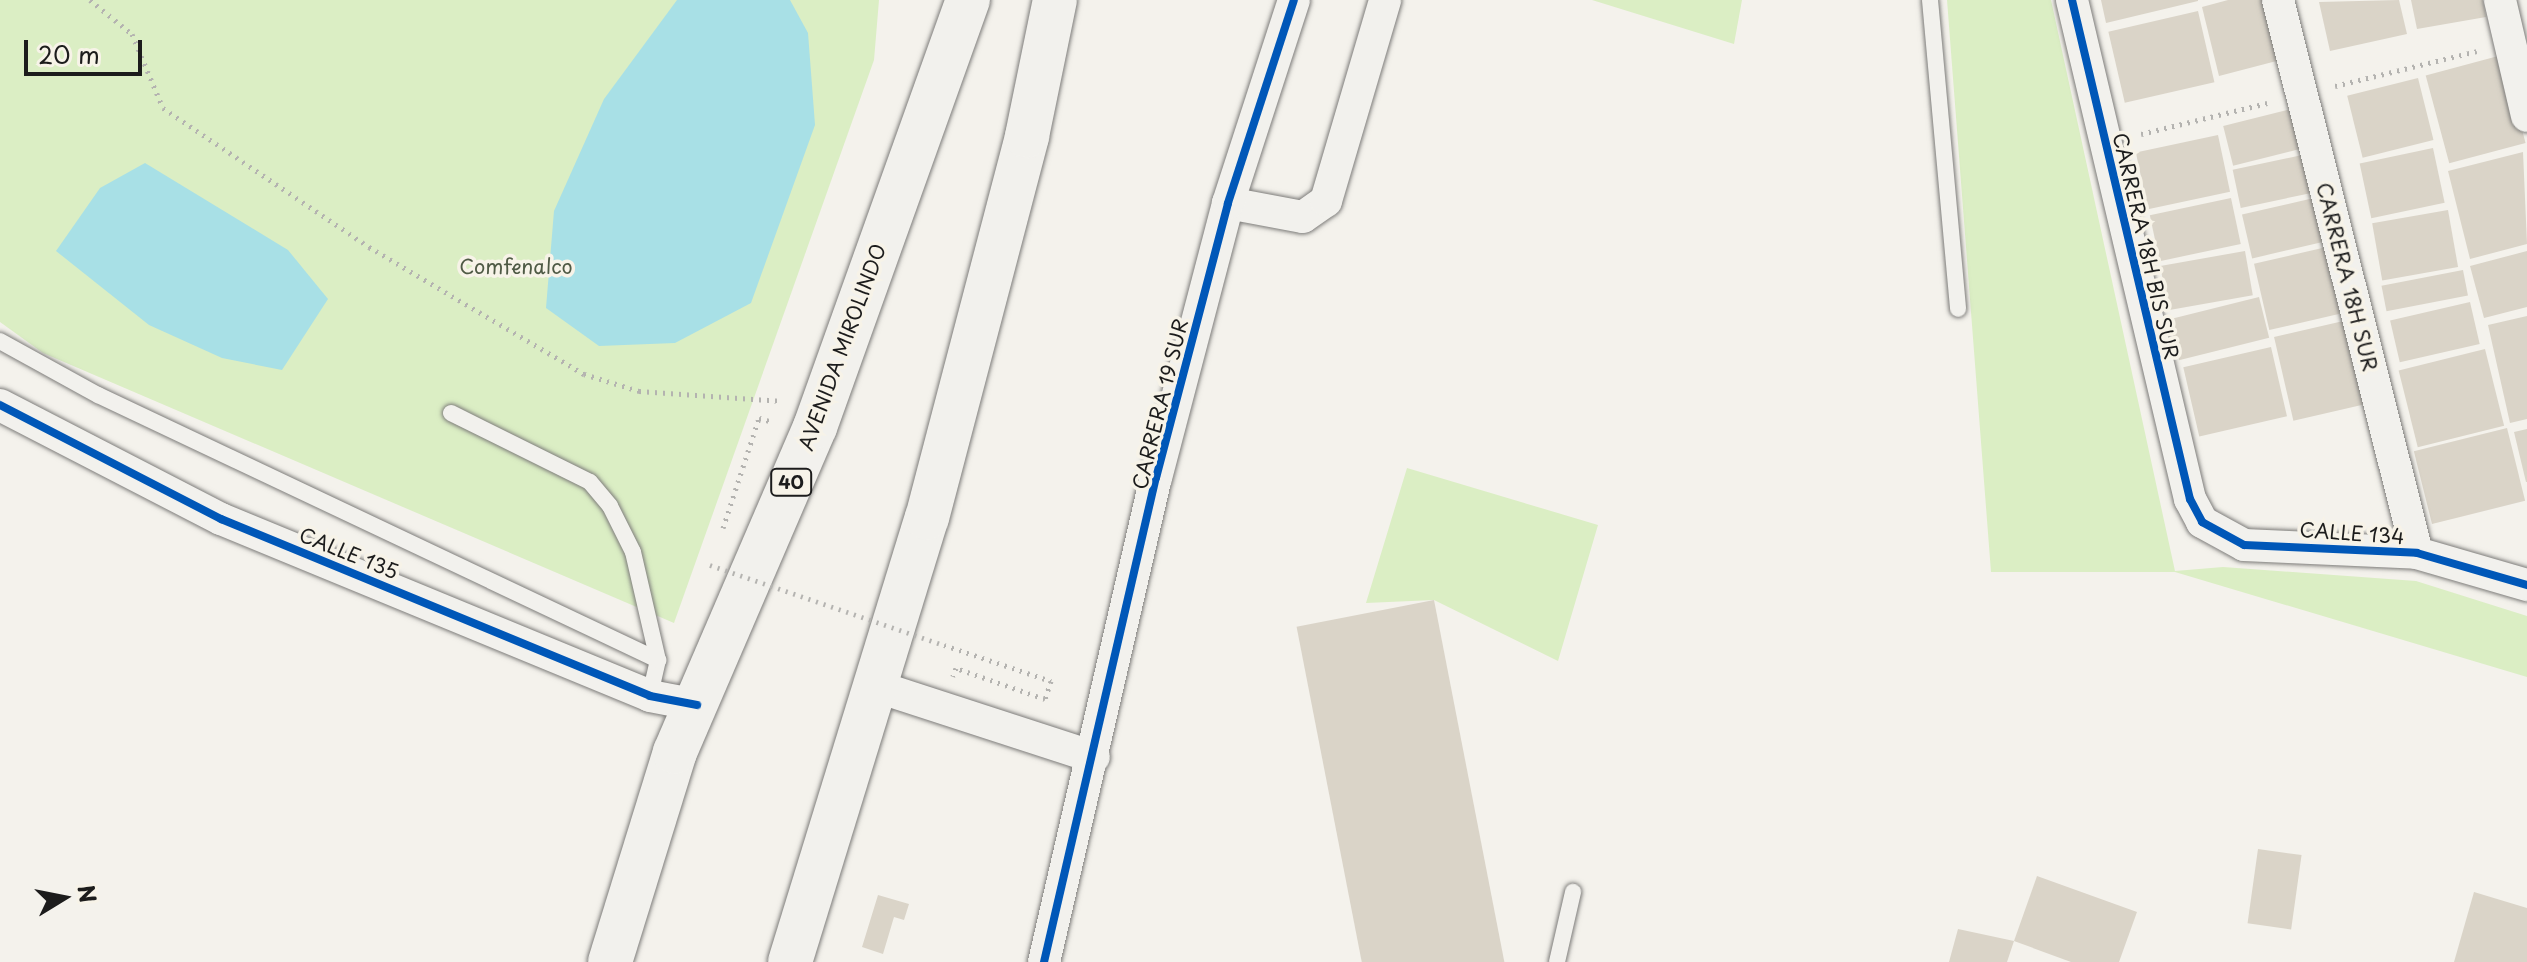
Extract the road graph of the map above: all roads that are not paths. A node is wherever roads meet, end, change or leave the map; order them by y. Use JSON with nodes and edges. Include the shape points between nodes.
{"nodes":[{"id":1,"x":968,"y":0,"type":"edge"},
{"id":2,"x":1055,"y":0,"type":"edge"},
{"id":3,"x":1294,"y":0,"type":"edge"},
{"id":4,"x":1385,"y":0,"type":"edge"},
{"id":5,"x":1930,"y":0,"type":"edge"},
{"id":6,"x":2072,"y":0,"type":"edge"},
{"id":7,"x":2278,"y":0,"type":"edge"},
{"id":8,"x":2500,"y":0,"type":"edge"},
{"id":9,"x":2527,"y":116,"type":"edge"},
{"id":10,"x":1228,"y":203,"type":"junction"},
{"id":11,"x":1958,"y":309,"type":"dead end"},
{"id":12,"x":0,"y":341,"type":"edge"},
{"id":13,"x":0,"y":405,"type":"edge"},
{"id":14,"x":451,"y":413,"type":"dead end"},
{"id":15,"x":2190,"y":499,"type":"joint"},
{"id":16,"x":2417,"y":553,"type":"junction"},
{"id":17,"x":2527,"y":585,"type":"edge"},
{"id":18,"x":658,"y":660,"type":"junction"},
{"id":19,"x":875,"y":686,"type":"junction"},
{"id":20,"x":650,"y":696,"type":"junction"},
{"id":21,"x":697,"y":705,"type":"junction"},
{"id":22,"x":1094,"y":757,"type":"junction"},
{"id":23,"x":1573,"y":892,"type":"dead end"},
{"id":24,"x":610,"y":962,"type":"edge"},
{"id":25,"x":790,"y":962,"type":"edge"},
{"id":26,"x":1044,"y":962,"type":"edge"},
{"id":27,"x":1557,"y":962,"type":"edge"}],
"edges":[{"from":1,"to":21,"type":"main road","name":"AVENIDA MIROLINDO","number":"40","via":[[815,427]]},
{"from":2,"to":19,"type":"main road","via":[[979,326]]},
{"from":3,"to":10,"type":"street","name":"CARRERA 19 SUR"},
{"from":4,"to":10,"type":"street","via":[[1326,201],[1303,217]]},
{"from":5,"to":11,"type":"lane"},
{"from":6,"to":15,"type":"street","name":"CARRERA 18H BIS SUR"},
{"from":7,"to":16,"type":"street","name":"CARRERA 18H SUR"},
{"from":8,"to":9,"type":"street"},
{"from":10,"to":22,"type":"street","name":"CARRERA 19 SUR"},
{"from":12,"to":18,"type":"lane","via":[[98,395]]},
{"from":13,"to":20,"type":"street","name":"CALLE 135","via":[[221,519]]},
{"from":14,"to":18,"type":"lane","via":[[590,482],[610,506],[633,552]]},
{"from":15,"to":16,"type":"street","name":"CALLE 134","via":[[2202,522],[2244,545]]},
{"from":16,"to":17,"type":"street","name":"CALLE 134"},
{"from":18,"to":20,"type":"lane"},
{"from":19,"to":22,"type":"street"},
{"from":19,"to":25,"type":"main road"},
{"from":20,"to":21,"type":"street","name":"CALLE 135"},
{"from":21,"to":24,"type":"main road","name":"AVENIDA MIROLINDO","number":"40"},
{"from":22,"to":26,"type":"street","name":"CARRERA 19 SUR"},
{"from":23,"to":27,"type":"lane"}]}
